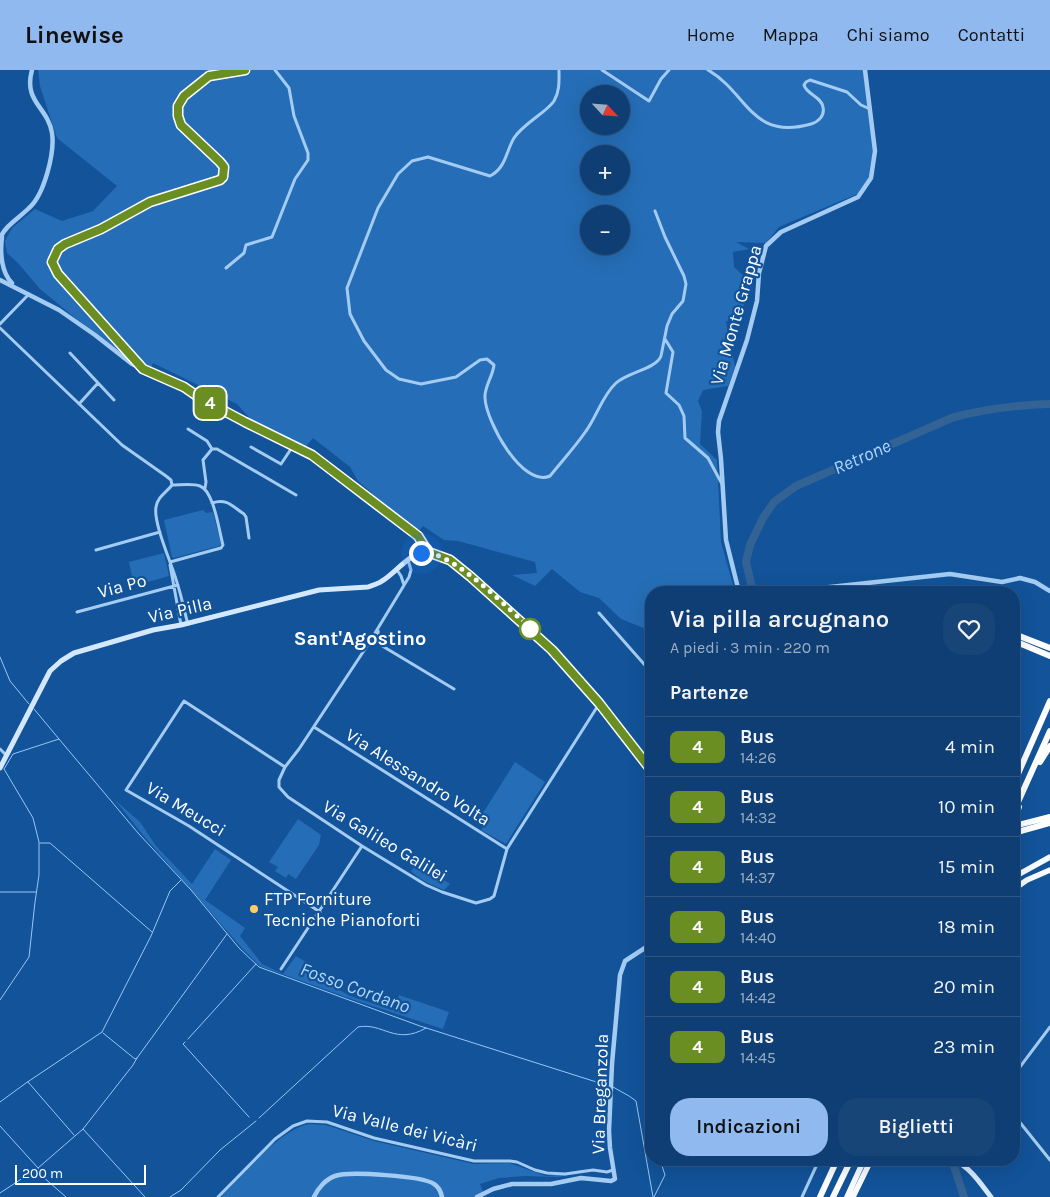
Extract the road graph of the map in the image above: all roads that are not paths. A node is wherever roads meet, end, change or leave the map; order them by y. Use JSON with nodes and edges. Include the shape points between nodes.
{"nodes":[{"id":1,"x":32,"y":70,"type":"edge"},
{"id":2,"x":245,"y":70,"type":"edge"},
{"id":3,"x":275,"y":70,"type":"edge"},
{"id":4,"x":559,"y":70,"type":"edge"},
{"id":5,"x":602,"y":70,"type":"edge"},
{"id":6,"x":669,"y":70,"type":"edge"},
{"id":7,"x":708,"y":70,"type":"edge"},
{"id":8,"x":865,"y":70,"type":"edge"},
{"id":9,"x":871,"y":110,"type":"junction"},
{"id":10,"x":656,"y":210,"type":"dead end"},
{"id":11,"x":6,"y":228,"type":"junction"},
{"id":12,"x":0,"y":238,"type":"edge"},
{"id":13,"x":226,"y":268,"type":"dead end"},
{"id":14,"x":0,"y":280,"type":"edge"},
{"id":15,"x":17,"y":288,"type":"junction"},
{"id":16,"x":29,"y":293,"type":"junction"},
{"id":17,"x":0,"y":326,"type":"edge"},
{"id":18,"x":664,"y":338,"type":"junction"},
{"id":19,"x":70,"y":353,"type":"dead end"},
{"id":20,"x":143,"y":369,"type":"junction"},
{"id":21,"x":98,"y":383,"type":"junction"},
{"id":22,"x":114,"y":400,"type":"dead end"},
{"id":23,"x":79,"y":404,"type":"junction"},
{"id":24,"x":188,"y":429,"type":"dead end"},
{"id":25,"x":294,"y":445,"type":"junction"},
{"id":26,"x":251,"y":447,"type":"dead end"},
{"id":27,"x":212,"y":449,"type":"junction"},
{"id":28,"x":172,"y":485,"type":"junction"},
{"id":29,"x":723,"y":487,"type":"junction"},
{"id":30,"x":205,"y":488,"type":"junction"},
{"id":31,"x":296,"y":495,"type":"dead end"},
{"id":32,"x":212,"y":503,"type":"junction"},
{"id":33,"x":160,"y":532,"type":"junction"},
{"id":34,"x":418,"y":536,"type":"junction"},
{"id":35,"x":248,"y":538,"type":"dead end"},
{"id":36,"x":96,"y":550,"type":"dead end"},
{"id":37,"x":428,"y":552,"type":"junction"},
{"id":38,"x":421,"y":553,"type":"junction"},
{"id":39,"x":408,"y":560,"type":"junction"},
{"id":40,"x":170,"y":562,"type":"junction"},
{"id":41,"x":402,"y":565,"type":"junction"},
{"id":42,"x":397,"y":570,"type":"junction"},
{"id":43,"x":411,"y":572,"type":"junction"},
{"id":44,"x":404,"y":585,"type":"junction"},
{"id":45,"x":176,"y":586,"type":"junction"},
{"id":46,"x":738,"y":586,"type":"edge"},
{"id":47,"x":839,"y":586,"type":"edge"},
{"id":48,"x":1050,"y":590,"type":"edge"},
{"id":49,"x":78,"y":612,"type":"dead end"},
{"id":50,"x":600,"y":613,"type":"dead end"},
{"id":51,"x":184,"y":614,"type":"junction"},
{"id":52,"x":179,"y":616,"type":"junction"},
{"id":53,"x":188,"y":624,"type":"junction"},
{"id":54,"x":182,"y":625,"type":"junction"},
{"id":55,"x":378,"y":629,"type":"junction"},
{"id":56,"x":1020,"y":636,"type":"edge"},
{"id":57,"x":1020,"y":643,"type":"edge"},
{"id":58,"x":1050,"y":648,"type":"edge"},
{"id":59,"x":1050,"y":656,"type":"edge"},
{"id":60,"x":645,"y":665,"type":"edge"},
{"id":61,"x":454,"y":689,"type":"dead end"},
{"id":62,"x":1050,"y":700,"type":"edge"},
{"id":63,"x":599,"y":703,"type":"junction"},
{"id":64,"x":314,"y":727,"type":"junction"},
{"id":65,"x":1050,"y":731,"type":"edge"},
{"id":66,"x":1050,"y":746,"type":"edge"},
{"id":67,"x":0,"y":749,"type":"edge"},
{"id":68,"x":6,"y":755,"type":"junction"},
{"id":69,"x":1020,"y":759,"type":"edge"},
{"id":70,"x":645,"y":762,"type":"edge"},
{"id":71,"x":285,"y":767,"type":"junction"},
{"id":72,"x":0,"y":768,"type":"edge"},
{"id":73,"x":1020,"y":769,"type":"edge"},
{"id":74,"x":1020,"y":798,"type":"edge"},
{"id":75,"x":1020,"y":807,"type":"edge"},
{"id":76,"x":1050,"y":817,"type":"edge"},
{"id":77,"x":1050,"y":823,"type":"edge"},
{"id":78,"x":1020,"y":824,"type":"edge"},
{"id":79,"x":1020,"y":831,"type":"edge"},
{"id":80,"x":362,"y":846,"type":"junction"},
{"id":81,"x":508,"y":849,"type":"junction"},
{"id":82,"x":1050,"y":857,"type":"edge"},
{"id":83,"x":1050,"y":872,"type":"edge"},
{"id":84,"x":1020,"y":874,"type":"edge"},
{"id":85,"x":1020,"y":885,"type":"edge"},
{"id":86,"x":320,"y":912,"type":"junction"},
{"id":87,"x":645,"y":948,"type":"edge"},
{"id":88,"x":281,"y":969,"type":"dead end"},
{"id":89,"x":1050,"y":1028,"type":"edge"},
{"id":90,"x":1020,"y":1067,"type":"edge"},
{"id":91,"x":1020,"y":1123,"type":"edge"},
{"id":92,"x":1050,"y":1160,"type":"edge"},
{"id":93,"x":816,"y":1166,"type":"edge"},
{"id":94,"x":834,"y":1166,"type":"edge"},
{"id":95,"x":848,"y":1166,"type":"edge"},
{"id":96,"x":861,"y":1166,"type":"edge"},
{"id":97,"x":868,"y":1166,"type":"edge"},
{"id":98,"x":967,"y":1166,"type":"edge"},
{"id":99,"x":613,"y":1170,"type":"junction"},
{"id":100,"x":218,"y":1197,"type":"edge"},
{"id":101,"x":314,"y":1197,"type":"edge"},
{"id":102,"x":442,"y":1197,"type":"edge"},
{"id":103,"x":477,"y":1197,"type":"edge"},
{"id":104,"x":802,"y":1197,"type":"edge"},
{"id":105,"x":820,"y":1197,"type":"edge"},
{"id":106,"x":833,"y":1197,"type":"edge"},
{"id":107,"x":847,"y":1197,"type":"edge"},
{"id":108,"x":853,"y":1197,"type":"edge"},
{"id":109,"x":991,"y":1197,"type":"edge"}],
"edges":[{"from":1,"to":11,"type":"street","via":[[29,80],[31,93],[49,122],[52,152],[37,198]]},
{"from":2,"to":20,"type":"street","via":[[209,76],[184,96],[178,106],[181,125],[224,167],[220,180],[150,202],[65,244],[58,249],[52,262],[58,274]]},
{"from":3,"to":13,"type":"street","via":[[289,88],[308,160],[295,179],[272,237],[246,245],[244,253]]},
{"from":4,"to":18,"type":"street","via":[[554,101],[514,137],[497,172],[490,176],[428,157],[412,160],[398,174],[378,208],[347,288],[350,314],[364,341],[386,370],[399,379],[421,384],[456,377],[480,360],[491,361],[493,372],[485,395],[491,422],[515,461],[540,479],[550,476],[616,383],[659,361]]},
{"from":5,"to":6,"type":"street","via":[[649,101]]},
{"from":7,"to":9,"type":"street","via":[[767,123],[795,127],[816,123],[822,117],[822,104],[804,85],[810,80],[847,92]]},
{"from":8,"to":9,"type":"street","name":"Via Monte Grappa"},
{"from":9,"to":29,"type":"street","name":"Via Monte Grappa","via":[[875,151],[871,178],[858,197],[781,232],[766,246],[747,340],[719,421]]},
{"from":10,"to":18,"type":"street","via":[[686,284],[683,301],[672,314]]},
{"from":11,"to":12,"type":"street"},
{"from":11,"to":15,"type":"street","via":[[0,246],[3,268],[9,281]]},
{"from":14,"to":15,"type":"street"},
{"from":15,"to":16,"type":"street"},
{"from":16,"to":17,"type":"street"},
{"from":16,"to":20,"type":"street"},
{"from":17,"to":23,"type":"street"},
{"from":18,"to":29,"type":"street","via":[[673,352],[666,393],[679,405],[684,416],[685,438],[708,458]]},
{"from":19,"to":21,"type":"street"},
{"from":20,"to":25,"type":"street"},
{"from":21,"to":22,"type":"street"},
{"from":21,"to":23,"type":"street"},
{"from":23,"to":28,"type":"street","via":[[122,445],[171,480]]},
{"from":24,"to":27,"type":"street","via":[[207,441]]},
{"from":25,"to":26,"type":"street","via":[[280,464]]},
{"from":25,"to":34,"type":"street","via":[[312,455]]},
{"from":27,"to":30,"type":"street","via":[[202,460]]},
{"from":27,"to":31,"type":"street","via":[[221,450]]},
{"from":28,"to":30,"type":"street","via":[[198,484]]},
{"from":28,"to":33,"type":"street","via":[[157,501]]},
{"from":29,"to":46,"type":"street","name":"Via Monte Grappa","via":[[726,540]]},
{"from":30,"to":32,"type":"street"},
{"from":32,"to":35,"type":"street","via":[[224,501],[244,514]]},
{"from":32,"to":40,"type":"street","via":[[223,545],[221,548]]},
{"from":33,"to":36,"type":"street"},
{"from":33,"to":40,"type":"street"},
{"from":34,"to":37,"type":"street"},
{"from":34,"to":38,"type":"street"},
{"from":37,"to":38,"type":"main road"},
{"from":37,"to":63,"type":"main road","via":[[450,560],[506,606],[552,650]]},
{"from":38,"to":39,"type":"main road","name":"Via Pilla"},
{"from":39,"to":41,"type":"main road","name":"Via Pilla"},
{"from":39,"to":43,"type":"street"},
{"from":40,"to":45,"type":"street"},
{"from":41,"to":42,"type":"main road","name":"Via Pilla"},
{"from":41,"to":43,"type":"street"},
{"from":42,"to":44,"type":"street"},
{"from":42,"to":53,"type":"main road","name":"Via Pilla","via":[[368,587],[318,590]]},
{"from":43,"to":44,"type":"street"},
{"from":44,"to":55,"type":"street"},
{"from":45,"to":49,"type":"street","name":"Via Po"},
{"from":45,"to":51,"type":"street"},
{"from":45,"to":52,"type":"street"},
{"from":47,"to":48,"type":"street","via":[[950,574],[1002,582],[1020,578]]},
{"from":50,"to":60,"type":"street"},
{"from":51,"to":52,"type":"street"},
{"from":51,"to":53,"type":"street"},
{"from":52,"to":54,"type":"street"},
{"from":53,"to":54,"type":"main road","name":"Via Pilla"},
{"from":54,"to":68,"type":"main road","name":"Via Pilla","via":[[74,653],[61,661],[50,671]]},
{"from":55,"to":61,"type":"street","via":[[379,644]]},
{"from":55,"to":64,"type":"street"},
{"from":56,"to":58,"type":"highway"},
{"from":57,"to":59,"type":"highway"},
{"from":62,"to":69,"type":"highway"},
{"from":62,"to":73,"type":"highway"},
{"from":63,"to":70,"type":"main road"},
{"from":63,"to":81,"type":"street"},
{"from":64,"to":71,"type":"street"},
{"from":64,"to":81,"type":"street","name":"Via Alessandro Volta"},
{"from":65,"to":74,"type":"highway"},
{"from":66,"to":75,"type":"highway"},
{"from":67,"to":68,"type":"street"},
{"from":68,"to":72,"type":"main road","name":"Via Pilla"},
{"from":71,"to":80,"type":"street","name":"Via Galileo Galilei","via":[[279,787],[288,798]]},
{"from":71,"to":86,"type":"street","name":"Via Meucci","via":[[184,700],[126,790],[189,826]]},
{"from":76,"to":78,"type":"highway"},
{"from":77,"to":79,"type":"highway"},
{"from":80,"to":81,"type":"street","name":"Via Galileo Galilei","via":[[406,874],[442,892],[476,903],[494,896]]},
{"from":80,"to":86,"type":"street"},
{"from":82,"to":84,"type":"highway"},
{"from":83,"to":85,"type":"highway","via":[[1038,874]]},
{"from":86,"to":88,"type":"street"},
{"from":87,"to":99,"type":"street","name":"Via Breganzola","via":[[628,958],[622,968],[611,1082],[609,1141]]},
{"from":89,"to":90,"type":"street"},
{"from":91,"to":92,"type":"street"},
{"from":93,"to":104,"type":"street"},
{"from":94,"to":105,"type":"highway"},
{"from":95,"to":106,"type":"highway"},
{"from":96,"to":107,"type":"highway"},
{"from":97,"to":108,"type":"highway"},
{"from":98,"to":109,"type":"main road"},
{"from":99,"to":100,"type":"street","name":"Via Valle dei Vicàri","via":[[547,1173],[510,1160],[474,1161],[374,1138],[327,1122],[307,1121],[293,1126],[275,1139]]},
{"from":99,"to":103,"type":"street","name":"Via Breganzola","via":[[615,1179],[611,1181],[581,1178],[551,1184],[512,1184]]},
{"from":101,"to":102,"type":"street","via":[[330,1178],[346,1174],[424,1180],[434,1184]]}]}
